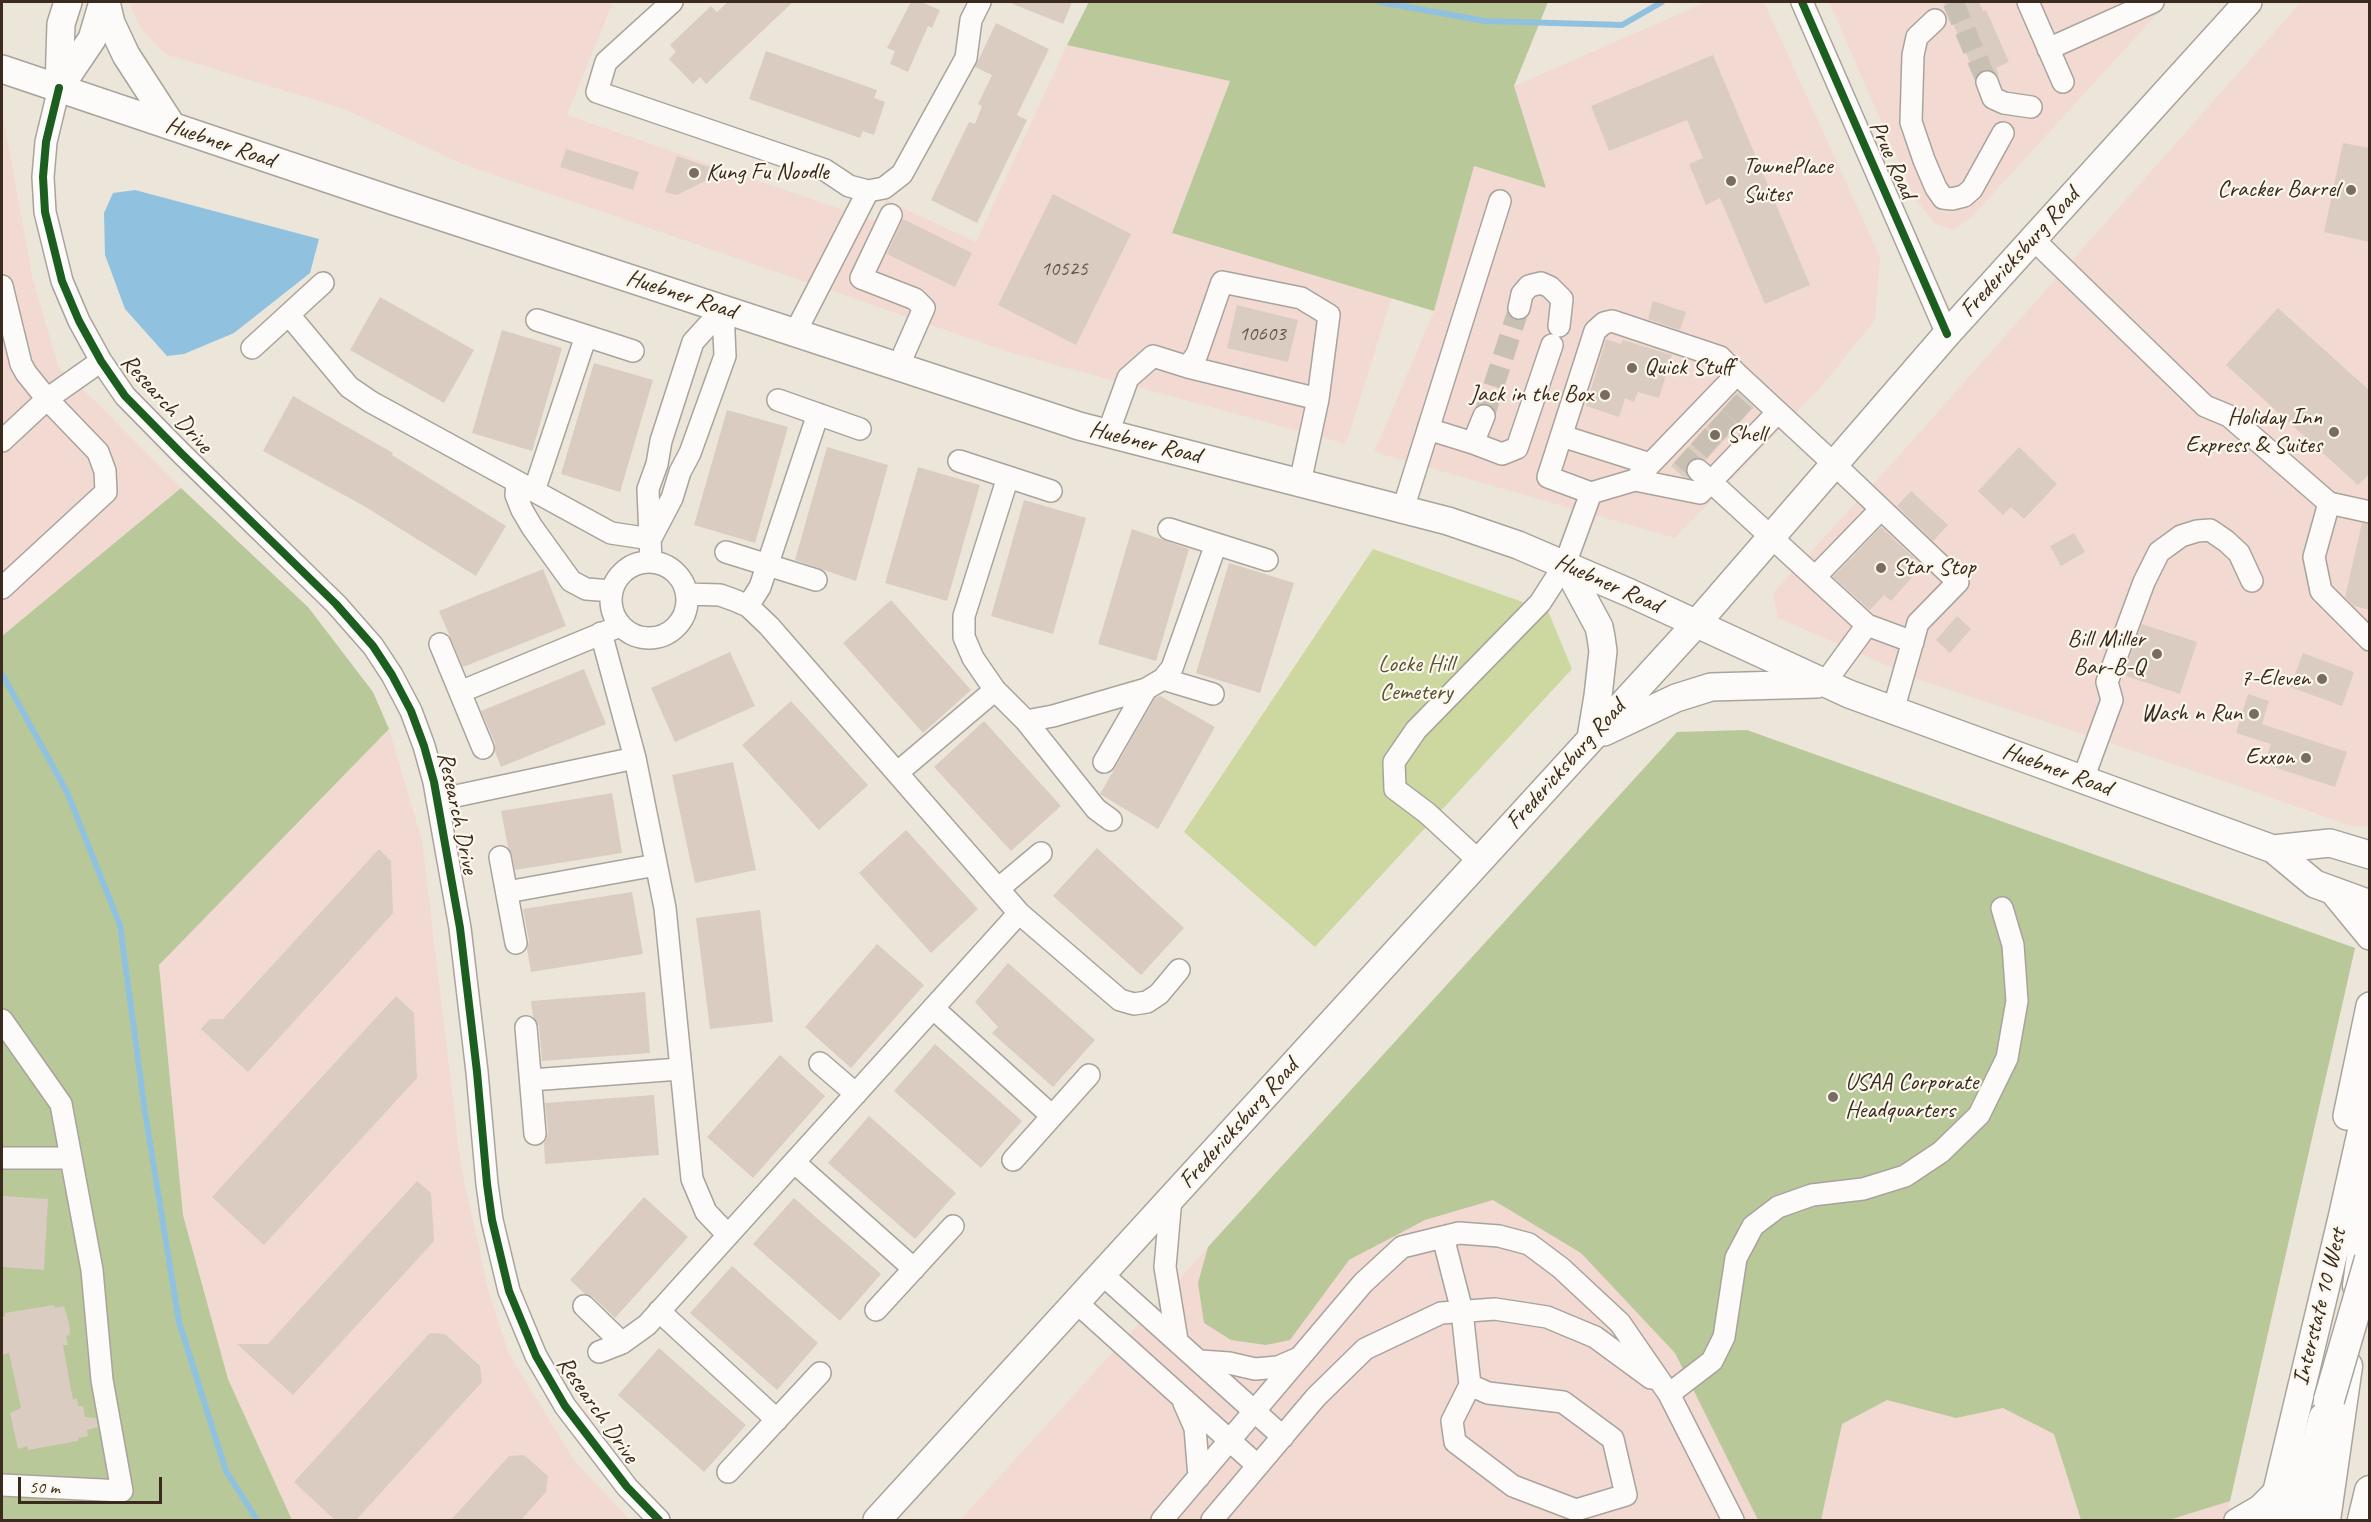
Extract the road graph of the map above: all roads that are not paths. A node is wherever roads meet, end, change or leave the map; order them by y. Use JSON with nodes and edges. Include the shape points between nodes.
{"nodes":[{"id":1,"x":68,"y":2,"type":"edge"},
{"id":2,"x":105,"y":2,"type":"edge"},
{"id":3,"x":672,"y":2,"type":"edge"},
{"id":4,"x":980,"y":2,"type":"edge"},
{"id":5,"x":1802,"y":2,"type":"edge"},
{"id":6,"x":2028,"y":2,"type":"edge"},
{"id":7,"x":2153,"y":2,"type":"edge"},
{"id":8,"x":2236,"y":6,"type":"edge"},
{"id":9,"x":1935,"y":20,"type":"dead end"},
{"id":10,"x":2048,"y":49,"type":"junction"},
{"id":11,"x":2,"y":69,"type":"edge"},
{"id":12,"x":1987,"y":82,"type":"tunnel mouth"},
{"id":13,"x":2063,"y":82,"type":"dead end"},
{"id":14,"x":59,"y":88,"type":"junction"},
{"id":15,"x":2031,"y":107,"type":"dead end"},
{"id":16,"x":172,"y":126,"type":"junction"},
{"id":17,"x":2003,"y":133,"type":"dead end"},
{"id":18,"x":868,"y":190,"type":"junction"},
{"id":19,"x":1500,"y":201,"type":"dead end"},
{"id":20,"x":891,"y":214,"type":"dead end"},
{"id":21,"x":2033,"y":239,"type":"junction"},
{"id":22,"x":323,"y":283,"type":"dead end"},
{"id":23,"x":2,"y":286,"type":"edge"},
{"id":24,"x":1519,"y":308,"type":"tunnel mouth"},
{"id":25,"x":723,"y":309,"type":"junction"},
{"id":26,"x":288,"y":315,"type":"junction"},
{"id":27,"x":537,"y":320,"type":"dead end"},
{"id":28,"x":795,"y":333,"type":"junction"},
{"id":29,"x":1947,"y":334,"type":"junction"},
{"id":30,"x":586,"y":336,"type":"junction"},
{"id":31,"x":252,"y":348,"type":"dead end"},
{"id":32,"x":633,"y":351,"type":"dead end"},
{"id":33,"x":100,"y":360,"type":"junction"},
{"id":34,"x":898,"y":367,"type":"junction"},
{"id":35,"x":1188,"y":367,"type":"junction"},
{"id":36,"x":1737,"y":374,"type":"junction"},
{"id":37,"x":1318,"y":399,"type":"junction"},
{"id":38,"x":778,"y":400,"type":"dead end"},
{"id":39,"x":40,"y":405,"type":"junction"},
{"id":40,"x":1778,"y":412,"type":"junction"},
{"id":41,"x":818,"y":414,"type":"junction"},
{"id":42,"x":2,"y":417,"type":"edge"},
{"id":43,"x":1484,"y":417,"type":"tunnel mouth"},
{"id":44,"x":860,"y":429,"type":"dead end"},
{"id":45,"x":1428,"y":429,"type":"junction"},
{"id":46,"x":1108,"y":433,"type":"junction"},
{"id":47,"x":1562,"y":436,"type":"junction"},
{"id":48,"x":2,"y":441,"type":"edge"},
{"id":49,"x":1473,"y":443,"type":"junction"},
{"id":50,"x":659,"y":452,"type":"junction"},
{"id":51,"x":686,"y":461,"type":"junction"},
{"id":52,"x":959,"y":461,"type":"dead end"},
{"id":53,"x":1650,"y":464,"type":"junction"},
{"id":54,"x":1834,"y":464,"type":"junction"},
{"id":55,"x":105,"y":476,"type":"junction"},
{"id":56,"x":1705,"y":476,"type":"junction"},
{"id":57,"x":1008,"y":477,"type":"junction"},
{"id":58,"x":1635,"y":480,"type":"junction"},
{"id":59,"x":1300,"y":483,"type":"junction"},
{"id":60,"x":525,"y":486,"type":"junction"},
{"id":61,"x":1051,"y":491,"type":"dead end"},
{"id":62,"x":1591,"y":493,"type":"junction"},
{"id":63,"x":2329,"y":503,"type":"junction"},
{"id":64,"x":2367,"y":506,"type":"edge"},
{"id":65,"x":1403,"y":509,"type":"junction"},
{"id":66,"x":1881,"y":509,"type":"junction"},
{"id":67,"x":1169,"y":529,"type":"dead end"},
{"id":68,"x":1771,"y":536,"type":"junction"},
{"id":69,"x":651,"y":539,"type":"junction"},
{"id":70,"x":1216,"y":544,"type":"junction"},
{"id":71,"x":726,"y":552,"type":"dead end"},
{"id":72,"x":1267,"y":560,"type":"dead end"},
{"id":73,"x":651,"y":562,"type":"junction"},
{"id":74,"x":1565,"y":564,"type":"junction"},
{"id":75,"x":767,"y":565,"type":"junction"},
{"id":76,"x":2,"y":569,"type":"edge"},
{"id":77,"x":1815,"y":577,"type":"junction"},
{"id":78,"x":816,"y":580,"type":"dead end"},
{"id":79,"x":2252,"y":581,"type":"dead end"},
{"id":80,"x":2,"y":588,"type":"edge"},
{"id":81,"x":612,"y":591,"type":"junction"},
{"id":82,"x":687,"y":594,"type":"junction"},
{"id":83,"x":748,"y":606,"type":"junction"},
{"id":84,"x":1696,"y":624,"type":"junction"},
{"id":85,"x":1867,"y":625,"type":"junction"},
{"id":86,"x":611,"y":629,"type":"junction"},
{"id":87,"x":2370,"y":640,"type":"edge"},
{"id":88,"x":1913,"y":642,"type":"junction"},
{"id":89,"x":440,"y":644,"type":"dead end"},
{"id":90,"x":1155,"y":684,"type":"junction"},
{"id":91,"x":1824,"y":684,"type":"junction"},
{"id":92,"x":995,"y":690,"type":"junction"},
{"id":93,"x":460,"y":692,"type":"junction"},
{"id":94,"x":1213,"y":694,"type":"dead end"},
{"id":95,"x":1893,"y":711,"type":"junction"},
{"id":96,"x":1026,"y":721,"type":"junction"},
{"id":97,"x":1591,"y":738,"type":"junction"},
{"id":98,"x":483,"y":748,"type":"dead end"},
{"id":99,"x":635,"y":758,"type":"junction"},
{"id":100,"x":1104,"y":762,"type":"dead end"},
{"id":101,"x":897,"y":773,"type":"junction"},
{"id":102,"x":2083,"y":779,"type":"junction"},
{"id":103,"x":437,"y":800,"type":"junction"},
{"id":104,"x":1111,"y":820,"type":"dead end"},
{"id":105,"x":2273,"y":849,"type":"junction"},
{"id":106,"x":2366,"y":851,"type":"edge"},
{"id":107,"x":1041,"y":854,"type":"dead end"},
{"id":108,"x":500,"y":857,"type":"dead end"},
{"id":109,"x":1479,"y":861,"type":"junction"},
{"id":110,"x":656,"y":865,"type":"junction"},
{"id":111,"x":998,"y":889,"type":"junction"},
{"id":112,"x":2333,"y":890,"type":"junction"},
{"id":113,"x":507,"y":892,"type":"junction"},
{"id":114,"x":2370,"y":904,"type":"edge"},
{"id":115,"x":2002,"y":908,"type":"dead end"},
{"id":116,"x":1019,"y":913,"type":"junction"},
{"id":117,"x":2370,"y":936,"type":"edge"},
{"id":118,"x":516,"y":943,"type":"dead end"},
{"id":119,"x":1179,"y":970,"type":"dead end"},
{"id":120,"x":2370,"y":1006,"type":"edge"},
{"id":121,"x":933,"y":1008,"type":"junction"},
{"id":122,"x":2,"y":1020,"type":"edge"},
{"id":123,"x":526,"y":1027,"type":"dead end"},
{"id":124,"x":820,"y":1063,"type":"dead end"},
{"id":125,"x":680,"y":1069,"type":"junction"},
{"id":126,"x":1089,"y":1075,"type":"dead end"},
{"id":127,"x":531,"y":1080,"type":"junction"},
{"id":128,"x":856,"y":1094,"type":"junction"},
{"id":129,"x":2368,"y":1103,"type":"edge"},
{"id":130,"x":1052,"y":1116,"type":"junction"},
{"id":131,"x":535,"y":1134,"type":"dead end"},
{"id":132,"x":2,"y":1158,"type":"edge"},
{"id":133,"x":71,"y":1158,"type":"junction"},
{"id":134,"x":1013,"y":1160,"type":"dead end"},
{"id":135,"x":794,"y":1162,"type":"junction"},
{"id":136,"x":1171,"y":1198,"type":"junction"},
{"id":137,"x":2342,"y":1218,"type":"junction"},
{"id":138,"x":953,"y":1226,"type":"dead end"},
{"id":139,"x":728,"y":1235,"type":"junction"},
{"id":140,"x":1443,"y":1237,"type":"junction"},
{"id":141,"x":2370,"y":1259,"type":"edge"},
{"id":142,"x":914,"y":1269,"type":"junction"},
{"id":143,"x":1102,"y":1274,"type":"junction"},
{"id":144,"x":1076,"y":1302,"type":"junction"},
{"id":145,"x":584,"y":1306,"type":"dead end"},
{"id":146,"x":876,"y":1310,"type":"dead end"},
{"id":147,"x":659,"y":1311,"type":"junction"},
{"id":148,"x":1462,"y":1311,"type":"junction"},
{"id":149,"x":1177,"y":1340,"type":"junction"},
{"id":150,"x":622,"y":1343,"type":"junction"},
{"id":151,"x":599,"y":1353,"type":"dead end"},
{"id":152,"x":1300,"y":1357,"type":"junction"},
{"id":153,"x":1200,"y":1361,"type":"junction"},
{"id":154,"x":820,"y":1373,"type":"dead end"},
{"id":155,"x":1470,"y":1385,"type":"junction"},
{"id":156,"x":1669,"y":1394,"type":"junction"},
{"id":157,"x":1181,"y":1397,"type":"junction"},
{"id":158,"x":1255,"y":1411,"type":"junction"},
{"id":159,"x":777,"y":1420,"type":"junction"},
{"id":160,"x":1282,"y":1437,"type":"junction"},
{"id":161,"x":1230,"y":1440,"type":"junction"},
{"id":162,"x":1258,"y":1466,"type":"junction"},
{"id":163,"x":728,"y":1472,"type":"dead end"},
{"id":164,"x":1199,"y":1477,"type":"junction"},
{"id":165,"x":2,"y":1485,"type":"edge"},
{"id":166,"x":2277,"y":1488,"type":"junction"},
{"id":167,"x":2370,"y":1491,"type":"edge"},
{"id":168,"x":660,"y":1521,"type":"edge"},
{"id":169,"x":877,"y":1521,"type":"edge"},
{"id":170,"x":1162,"y":1521,"type":"edge"},
{"id":171,"x":1212,"y":1521,"type":"edge"},
{"id":172,"x":1733,"y":1521,"type":"edge"},
{"id":173,"x":2235,"y":1521,"type":"edge"},
{"id":174,"x":2270,"y":1521,"type":"edge"},
{"id":175,"x":2296,"y":1521,"type":"edge"},
{"id":176,"x":2325,"y":1521,"type":"edge"},
{"id":177,"x":2363,"y":1521,"type":"edge"}],
"edges":[{"from":1,"to":14,"type":"main road","name":"Research Drive","via":[[61,24]]},
{"from":2,"to":14,"type":"main road","name":"Research Drive","via":[[92,39]]},
{"from":2,"to":16,"type":"main road","via":[[126,55]]},
{"from":3,"to":18,"type":"street","via":[[606,62],[597,92],[825,170],[849,186]]},
{"from":4,"to":18,"type":"street","via":[[971,20],[966,58],[902,174],[884,188]]},
{"from":5,"to":29,"type":"street","name":"Prue Road"},
{"from":6,"to":10,"type":"street"},
{"from":7,"to":10,"type":"street"},
{"from":8,"to":21,"type":"main road","name":"Fredericksburg Road"},
{"from":9,"to":17,"type":"street","via":[[1917,37],[1911,122],[1943,198],[1964,196],[1972,189]]},
{"from":10,"to":13,"type":"street"},
{"from":11,"to":14,"type":"main road","name":"Huebner Road"},
{"from":12,"to":15,"type":"street","via":[[1993,98]]},
{"from":14,"to":16,"type":"main road","name":"Huebner Road"},
{"from":14,"to":33,"type":"street","name":"Research Drive","via":[[46,142],[45,212],[62,281]]},
{"from":16,"to":25,"type":"main road","name":"Huebner Road"},
{"from":18,"to":28,"type":"street"},
{"from":19,"to":45,"type":"street"},
{"from":20,"to":34,"type":"street","via":[[861,278],[915,299],[924,308]]},
{"from":21,"to":29,"type":"main road","name":"Fredericksburg Road"},
{"from":21,"to":63,"type":"street","via":[[2205,406],[2229,416]]},
{"from":22,"to":26,"type":"street"},
{"from":23,"to":39,"type":"street","via":[[21,364]]},
{"from":24,"to":49,"type":"street","via":[[1522,294],[1529,286],[1541,283],[1562,300],[1556,335],[1517,448],[1502,454]]},
{"from":25,"to":28,"type":"main road","name":"Huebner Road"},
{"from":25,"to":50,"type":"street","via":[[693,342]]},
{"from":25,"to":51,"type":"street","via":[[725,356]]},
{"from":26,"to":31,"type":"street"},
{"from":26,"to":60,"type":"street","via":[[349,387]]},
{"from":27,"to":30,"type":"street"},
{"from":28,"to":34,"type":"main road","name":"Huebner Road"},
{"from":29,"to":54,"type":"main road","name":"Fredericksburg Road"},
{"from":30,"to":32,"type":"street"},
{"from":30,"to":60,"type":"street"},
{"from":33,"to":39,"type":"street"},
{"from":33,"to":103,"type":"street","name":"Research Drive","via":[[125,396],[336,604],[373,646],[411,711]]},
{"from":34,"to":46,"type":"main road","name":"Huebner Road"},
{"from":35,"to":37,"type":"street"},
{"from":35,"to":37,"type":"street","via":[[1197,354],[1222,282],[1300,298],[1329,315]]},
{"from":35,"to":46,"type":"street","via":[[1153,356],[1128,378]]},
{"from":36,"to":40,"type":"street"},
{"from":36,"to":47,"type":"street","via":[[1720,357],[1612,321],[1604,323],[1595,331]]},
{"from":36,"to":53,"type":"street","via":[[1724,397],[1675,449]]},
{"from":37,"to":59,"type":"street"},
{"from":38,"to":41,"type":"street"},
{"from":39,"to":42,"type":"street"},
{"from":39,"to":48,"type":"street"},
{"from":39,"to":55,"type":"street","via":[[98,452]]},
{"from":40,"to":54,"type":"street"},
{"from":40,"to":56,"type":"street","via":[[1753,424]]},
{"from":41,"to":44,"type":"street"},
{"from":41,"to":75,"type":"street"},
{"from":43,"to":49,"type":"street"},
{"from":45,"to":49,"type":"street"},
{"from":45,"to":65,"type":"street"},
{"from":46,"to":59,"type":"main road","name":"Huebner Road"},
{"from":47,"to":53,"type":"street"},
{"from":47,"to":62,"type":"street","via":[[1548,477]]},
{"from":50,"to":51,"type":"street"},
{"from":50,"to":69,"type":"street","via":[[648,489]]},
{"from":51,"to":69,"type":"street"},
{"from":52,"to":57,"type":"street"},
{"from":53,"to":58,"type":"street"},
{"from":54,"to":66,"type":"street"},
{"from":54,"to":68,"type":"main road","name":"Fredericksburg Road"},
{"from":55,"to":76,"type":"street"},
{"from":55,"to":80,"type":"street","via":[[105,492]]},
{"from":56,"to":58,"type":"street","via":[[1700,494]]},
{"from":56,"to":68,"type":"street"},
{"from":57,"to":61,"type":"street"},
{"from":57,"to":92,"type":"street","via":[[964,616],[964,637]]},
{"from":58,"to":62,"type":"street"},
{"from":59,"to":65,"type":"main road","name":"Huebner Road"},
{"from":60,"to":69,"type":"street","via":[[611,533]]},
{"from":60,"to":81,"type":"street","via":[[516,495],[522,510],[571,581],[586,589]]},
{"from":62,"to":74,"type":"street"},
{"from":63,"to":64,"type":"street"},
{"from":63,"to":87,"type":"street","via":[[2314,557],[2321,591]]},
{"from":65,"to":74,"type":"main road","name":"Huebner Road","via":[[1448,521]]},
{"from":66,"to":77,"type":"street"},
{"from":66,"to":88,"type":"street","via":[[1958,582],[1918,623]]},
{"from":67,"to":70,"type":"street"},
{"from":68,"to":77,"type":"street"},
{"from":68,"to":84,"type":"main road","name":"Fredericksburg Road"},
{"from":69,"to":73,"type":"street"},
{"from":70,"to":72,"type":"street"},
{"from":70,"to":90,"type":"street","via":[[1172,669]]},
{"from":71,"to":75,"type":"street"},
{"from":73,"to":81,"type":"street","via":[[622,573]]},
{"from":73,"to":82,"type":"street","via":[[679,576]]},
{"from":74,"to":84,"type":"main road","name":"Huebner Road"},
{"from":74,"to":97,"type":"main road","via":[[1602,637]]},
{"from":74,"to":109,"type":"street","via":[[1540,603],[1416,730],[1394,762],[1395,789]]},
{"from":75,"to":78,"type":"street"},
{"from":75,"to":83,"type":"street"},
{"from":77,"to":85,"type":"street"},
{"from":79,"to":102,"type":"street","via":[[2239,553],[2210,530],[2181,536],[2159,552],[2144,582],[2108,682],[2112,700]]},
{"from":81,"to":86,"type":"street"},
{"from":82,"to":83,"type":"street","via":[[720,595]]},
{"from":82,"to":86,"type":"street","via":[[680,624],[663,636],[643,638]]},
{"from":83,"to":101,"type":"street"},
{"from":84,"to":91,"type":"main road","name":"Huebner Road"},
{"from":84,"to":97,"type":"main road","name":"Fredericksburg Road"},
{"from":85,"to":88,"type":"street"},
{"from":85,"to":91,"type":"street"},
{"from":86,"to":93,"type":"street"},
{"from":86,"to":99,"type":"street"},
{"from":88,"to":95,"type":"street"},
{"from":89,"to":93,"type":"street"},
{"from":90,"to":94,"type":"street"},
{"from":90,"to":96,"type":"street"},
{"from":90,"to":100,"type":"street"},
{"from":91,"to":95,"type":"main road","name":"Huebner Road"},
{"from":91,"to":97,"type":"main road","via":[[1711,687],[1676,698]]},
{"from":92,"to":96,"type":"street"},
{"from":92,"to":101,"type":"street"},
{"from":93,"to":98,"type":"street"},
{"from":95,"to":102,"type":"main road","name":"Huebner Road"},
{"from":96,"to":104,"type":"street","via":[[1096,810]]},
{"from":97,"to":109,"type":"main road","name":"Fredericksburg Road"},
{"from":99,"to":103,"type":"street"},
{"from":99,"to":110,"type":"street"},
{"from":101,"to":111,"type":"street"},
{"from":102,"to":105,"type":"main road","name":"Huebner Road"},
{"from":103,"to":168,"type":"street","name":"Research Drive","via":[[460,928],[492,1220],[509,1291],[536,1356],[565,1406],[627,1488]]},
{"from":105,"to":106,"type":"main road","name":"Huebner Road","via":[[2330,843]]},
{"from":105,"to":112,"type":"main road","name":"Huebner Road","via":[[2315,884]]},
{"from":107,"to":111,"type":"street"},
{"from":108,"to":113,"type":"street"},
{"from":109,"to":136,"type":"main road","name":"Fredericksburg Road"},
{"from":110,"to":113,"type":"street"},
{"from":110,"to":125,"type":"street","via":[[665,908]]},
{"from":111,"to":116,"type":"street"},
{"from":112,"to":114,"type":"main road","name":"Huebner Road"},
{"from":112,"to":117,"type":"main road"},
{"from":113,"to":118,"type":"street"},
{"from":115,"to":156,"type":"street","via":[[2013,945],[2017,1001],[2007,1058],[1979,1115],[1941,1152],[1905,1176],[1778,1207],[1753,1226],[1736,1258],[1724,1337],[1712,1361]]},
{"from":116,"to":119,"type":"street","via":[[1120,1000],[1147,1002]]},
{"from":116,"to":121,"type":"street"},
{"from":120,"to":137,"type":"main road","via":[[2335,1175]]},
{"from":121,"to":128,"type":"street"},
{"from":121,"to":130,"type":"street"},
{"from":122,"to":133,"type":"street","via":[[61,1104]]},
{"from":123,"to":127,"type":"street"},
{"from":124,"to":128,"type":"street"},
{"from":125,"to":127,"type":"street"},
{"from":125,"to":139,"type":"street","via":[[692,1179],[706,1212]]},
{"from":126,"to":130,"type":"street"},
{"from":127,"to":131,"type":"street"},
{"from":128,"to":135,"type":"street"},
{"from":129,"to":137,"type":"main road","name":"Interstate 10 West"},
{"from":129,"to":176,"type":"highway","via":[[2369,1205]]},
{"from":130,"to":134,"type":"street"},
{"from":132,"to":133,"type":"street"},
{"from":133,"to":165,"type":"street","via":[[92,1270],[102,1380],[122,1491]]},
{"from":135,"to":139,"type":"street"},
{"from":135,"to":142,"type":"street"},
{"from":136,"to":143,"type":"main road","name":"Fredericksburg Road"},
{"from":136,"to":149,"type":"street","via":[[1165,1267]]},
{"from":137,"to":166,"type":"main road","name":"Interstate 10 West"},
{"from":138,"to":142,"type":"street"},
{"from":139,"to":147,"type":"street"},
{"from":140,"to":148,"type":"street"},
{"from":140,"to":152,"type":"street","via":[[1402,1247],[1363,1283]]},
{"from":140,"to":156,"type":"street","via":[[1459,1233],[1499,1236],[1529,1244],[1620,1323]]},
{"from":141,"to":175,"type":"highway","bridge":true},
{"from":142,"to":146,"type":"street"},
{"from":143,"to":144,"type":"main road","name":"Fredericksburg Road"},
{"from":143,"to":149,"type":"street"},
{"from":144,"to":157,"type":"street"},
{"from":144,"to":169,"type":"main road","name":"Fredericksburg Road"},
{"from":145,"to":150,"type":"street"},
{"from":147,"to":150,"type":"street"},
{"from":147,"to":159,"type":"street"},
{"from":148,"to":155,"type":"street"},
{"from":148,"to":156,"type":"street","via":[[1495,1309],[1547,1317],[1595,1337]]},
{"from":148,"to":160,"type":"street","via":[[1441,1313],[1365,1349]]},
{"from":149,"to":153,"type":"street"},
{"from":150,"to":151,"type":"street"},
{"from":152,"to":153,"type":"street","via":[[1256,1369]]},
{"from":152,"to":158,"type":"street"},
{"from":153,"to":158,"type":"street"},
{"from":154,"to":159,"type":"street"},
{"from":155,"to":155,"type":"street","via":[[1452,1421],[1455,1442],[1513,1486],[1576,1510],[1626,1495],[1613,1439],[1563,1402],[1488,1393]]},
{"from":156,"to":172,"type":"street"},
{"from":157,"to":161,"type":"street"},
{"from":157,"to":164,"type":"street","via":[[1195,1428]]},
{"from":158,"to":160,"type":"street"},
{"from":158,"to":161,"type":"street"},
{"from":159,"to":163,"type":"street"},
{"from":160,"to":162,"type":"street"},
{"from":161,"to":162,"type":"street"},
{"from":161,"to":164,"type":"street"},
{"from":162,"to":171,"type":"street"},
{"from":164,"to":170,"type":"street"},
{"from":166,"to":173,"type":"street","via":[[2259,1506]]},
{"from":166,"to":174,"type":"main road","name":"Interstate 10 West"},
{"from":167,"to":177,"type":"highway"}]}
